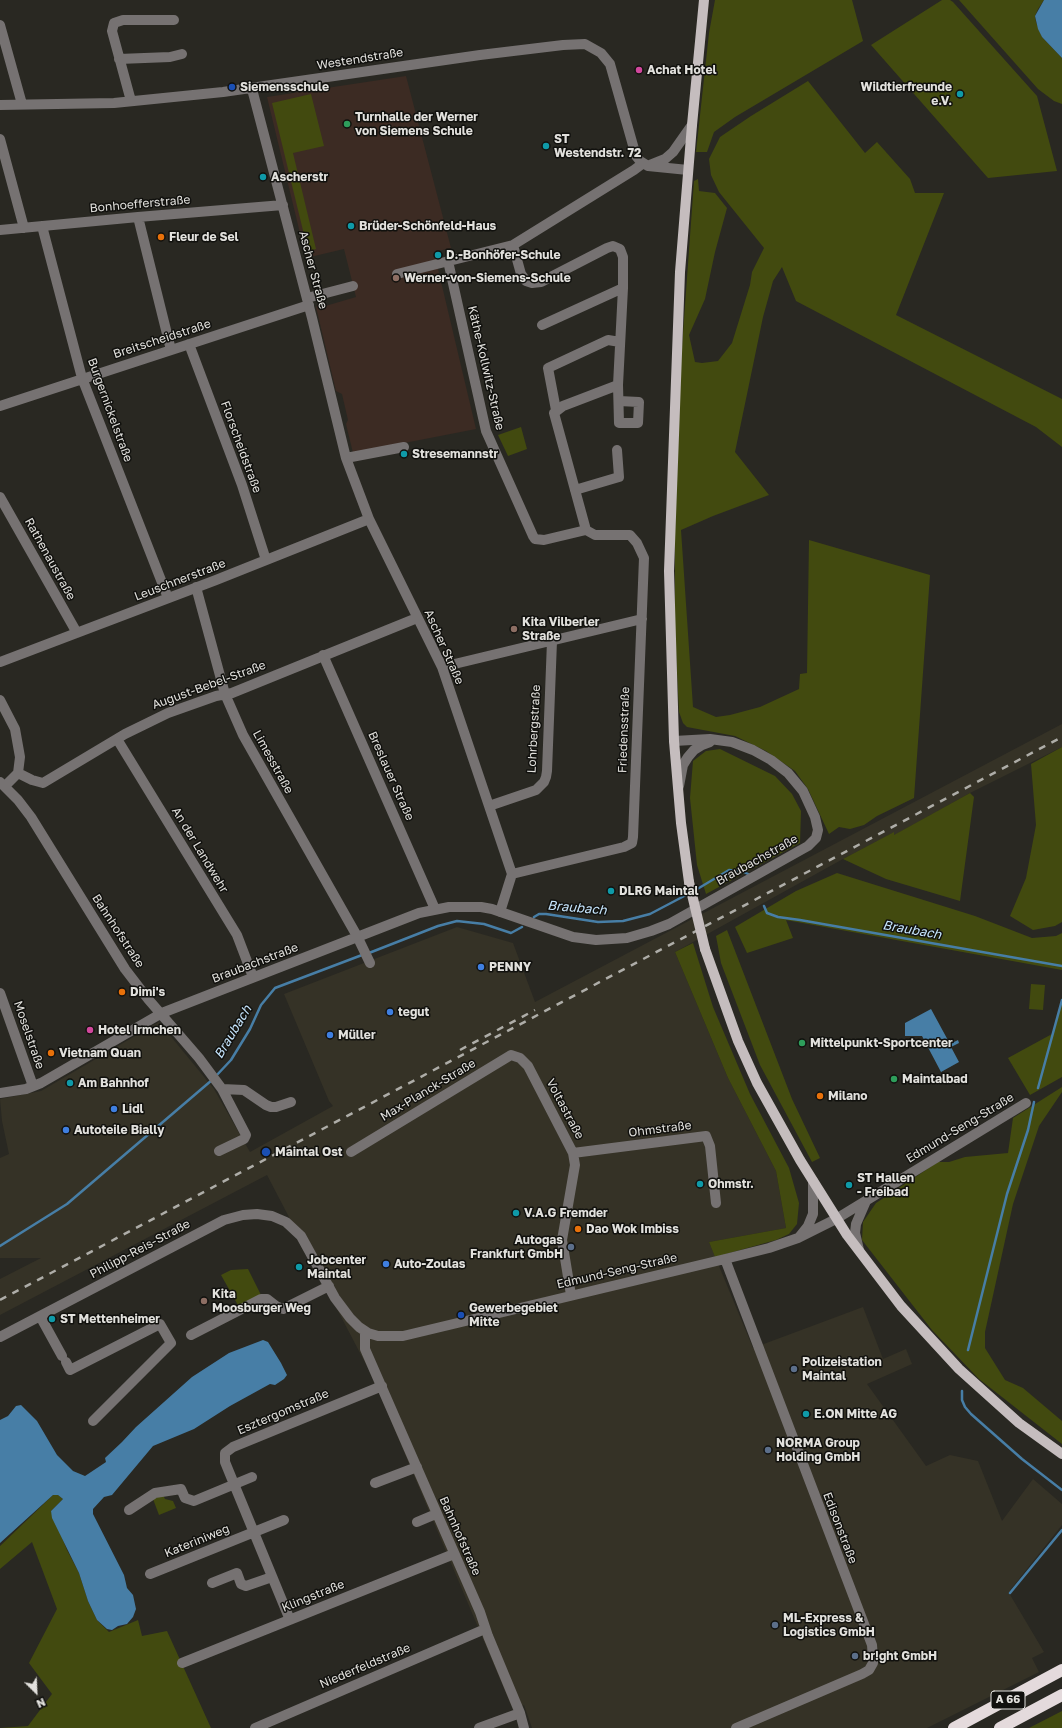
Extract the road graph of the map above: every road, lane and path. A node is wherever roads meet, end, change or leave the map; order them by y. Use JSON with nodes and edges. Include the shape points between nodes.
{"nodes":[{"id":1,"x":704,"y":0,"type":"edge"},
{"id":2,"x":174,"y":20,"type":"dead end"},
{"id":3,"x":0,"y":25,"type":"edge"},
{"id":4,"x":182,"y":54,"type":"dead end"},
{"id":5,"x":119,"y":59,"type":"junction"},
{"id":6,"x":5,"y":62,"type":"edge"},
{"id":7,"x":252,"y":89,"type":"junction"},
{"id":8,"x":131,"y":101,"type":"junction"},
{"id":9,"x":22,"y":104,"type":"junction"},
{"id":10,"x":0,"y":105,"type":"edge"},
{"id":11,"x":692,"y":124,"type":"junction"},
{"id":12,"x":0,"y":139,"type":"edge"},
{"id":13,"x":645,"y":165,"type":"junction"},
{"id":14,"x":688,"y":170,"type":"junction"},
{"id":15,"x":283,"y":205,"type":"junction"},
{"id":16,"x":141,"y":217,"type":"junction"},
{"id":17,"x":42,"y":226,"type":"junction"},
{"id":18,"x":24,"y":228,"type":"junction"},
{"id":19,"x":0,"y":230,"type":"edge"},
{"id":20,"x":513,"y":246,"type":"junction"},
{"id":21,"x":448,"y":261,"type":"junction"},
{"id":22,"x":397,"y":274,"type":"dead end"},
{"id":23,"x":353,"y":286,"type":"dead end"},
{"id":24,"x":623,"y":288,"type":"junction"},
{"id":25,"x":308,"y":301,"type":"junction"},
{"id":26,"x":542,"y":325,"type":"dead end"},
{"id":27,"x":620,"y":342,"type":"junction"},
{"id":28,"x":189,"y":344,"type":"junction"},
{"id":29,"x":172,"y":350,"type":"junction"},
{"id":30,"x":82,"y":378,"type":"junction"},
{"id":31,"x":618,"y":385,"type":"junction"},
{"id":32,"x":619,"y":401,"type":"dead end"},
{"id":33,"x":0,"y":406,"type":"edge"},
{"id":34,"x":556,"y":410,"type":"junction"},
{"id":35,"x":404,"y":447,"type":"dead end"},
{"id":36,"x":616,"y":450,"type":"dead end"},
{"id":37,"x":346,"y":458,"type":"junction"},
{"id":38,"x":575,"y":490,"type":"junction"},
{"id":39,"x":0,"y":497,"type":"edge"},
{"id":40,"x":369,"y":519,"type":"junction"},
{"id":41,"x":586,"y":530,"type":"junction"},
{"id":42,"x":266,"y":560,"type":"junction"},
{"id":43,"x":196,"y":587,"type":"junction"},
{"id":44,"x":168,"y":598,"type":"junction"},
{"id":45,"x":417,"y":618,"type":"junction"},
{"id":46,"x":642,"y":618,"type":"junction"},
{"id":47,"x":77,"y":633,"type":"junction"},
{"id":48,"x":552,"y":641,"type":"junction"},
{"id":49,"x":323,"y":655,"type":"junction"},
{"id":50,"x":0,"y":662,"type":"edge"},
{"id":51,"x":442,"y":667,"type":"junction"},
{"id":52,"x":225,"y":694,"type":"junction"},
{"id":53,"x":0,"y":700,"type":"edge"},
{"id":54,"x":117,"y":739,"type":"junction"},
{"id":55,"x":718,"y":740,"type":"junction"},
{"id":56,"x":674,"y":741,"type":"junction"},
{"id":57,"x":18,"y":773,"type":"junction"},
{"id":58,"x":3,"y":784,"type":"edge"},
{"id":59,"x":678,"y":790,"type":"junction"},
{"id":60,"x":489,"y":806,"type":"junction"},
{"id":61,"x":512,"y":874,"type":"junction"},
{"id":62,"x":435,"y":909,"type":"junction"},
{"id":63,"x":500,"y":912,"type":"junction"},
{"id":64,"x":357,"y":936,"type":"junction"},
{"id":65,"x":370,"y":963,"type":"dead end"},
{"id":66,"x":253,"y":977,"type":"junction"},
{"id":67,"x":0,"y":993,"type":"edge"},
{"id":68,"x":162,"y":1013,"type":"junction"},
{"id":69,"x":520,"y":1058,"type":"joint"},
{"id":70,"x":219,"y":1085,"type":"junction"},
{"id":71,"x":33,"y":1086,"type":"junction"},
{"id":72,"x":0,"y":1093,"type":"edge"},
{"id":73,"x":291,"y":1102,"type":"dead end"},
{"id":74,"x":1026,"y":1103,"type":"dead end"},
{"id":75,"x":219,"y":1151,"type":"dead end"},
{"id":76,"x":351,"y":1152,"type":"dead end"},
{"id":77,"x":573,"y":1153,"type":"junction"},
{"id":78,"x":813,"y":1181,"type":"junction"},
{"id":79,"x":866,"y":1201,"type":"junction"},
{"id":80,"x":716,"y":1203,"type":"dead end"},
{"id":81,"x":836,"y":1219,"type":"junction"},
{"id":82,"x":798,"y":1238,"type":"junction"},
{"id":83,"x":859,"y":1250,"type":"junction"},
{"id":84,"x":725,"y":1259,"type":"junction"},
{"id":85,"x":329,"y":1286,"type":"junction"},
{"id":86,"x":570,"y":1295,"type":"junction"},
{"id":87,"x":40,"y":1316,"type":"junction"},
{"id":88,"x":365,"y":1332,"type":"junction"},
{"id":89,"x":191,"y":1335,"type":"dead end"},
{"id":90,"x":378,"y":1336,"type":"junction"},
{"id":91,"x":0,"y":1338,"type":"edge"},
{"id":92,"x":369,"y":1356,"type":"junction"},
{"id":93,"x":382,"y":1386,"type":"junction"},
{"id":94,"x":92,"y":1421,"type":"dead end"},
{"id":95,"x":1062,"y":1454,"type":"edge"},
{"id":96,"x":416,"y":1467,"type":"junction"},
{"id":97,"x":252,"y":1476,"type":"dead end"},
{"id":98,"x":375,"y":1483,"type":"dead end"},
{"id":99,"x":234,"y":1484,"type":"junction"},
{"id":100,"x":129,"y":1510,"type":"dead end"},
{"id":101,"x":436,"y":1514,"type":"junction"},
{"id":102,"x":284,"y":1520,"type":"dead end"},
{"id":103,"x":417,"y":1522,"type":"dead end"},
{"id":104,"x":253,"y":1532,"type":"junction"},
{"id":105,"x":454,"y":1554,"type":"junction"},
{"id":106,"x":150,"y":1574,"type":"dead end"},
{"id":107,"x":272,"y":1577,"type":"junction"},
{"id":108,"x":212,"y":1583,"type":"dead end"},
{"id":109,"x":290,"y":1620,"type":"junction"},
{"id":110,"x":485,"y":1629,"type":"junction"},
{"id":111,"x":182,"y":1663,"type":"dead end"},
{"id":112,"x":1062,"y":1670,"type":"edge"},
{"id":113,"x":1062,"y":1695,"type":"edge"},
{"id":114,"x":520,"y":1713,"type":"junction"},
{"id":115,"x":255,"y":1728,"type":"edge"},
{"id":116,"x":479,"y":1728,"type":"edge"},
{"id":117,"x":524,"y":1728,"type":"edge"},
{"id":118,"x":736,"y":1728,"type":"edge"},
{"id":119,"x":954,"y":1728,"type":"edge"},
{"id":120,"x":1000,"y":1728,"type":"edge"}],
"edges":[{"from":1,"to":11,"type":"main road"},
{"from":2,"to":5,"type":"street","via":[[116,21],[112,31]]},
{"from":3,"to":6,"type":"street"},
{"from":4,"to":5,"type":"street","via":[[170,57]]},
{"from":5,"to":8,"type":"street"},
{"from":6,"to":9,"type":"street"},
{"from":7,"to":8,"type":"street","name":"Westendstraße"},
{"from":7,"to":13,"type":"street","name":"Westendstraße","via":[[480,55],[563,44],[585,44],[601,53],[610,64],[636,156]]},
{"from":7,"to":15,"type":"street","name":"Ascher Straße"},
{"from":8,"to":9,"type":"street","name":"Westendstraße"},
{"from":9,"to":10,"type":"street","name":"Westendstraße"},
{"from":11,"to":13,"type":"street","via":[[673,152],[665,159]]},
{"from":11,"to":14,"type":"main road"},
{"from":12,"to":18,"type":"street"},
{"from":13,"to":14,"type":"street"},
{"from":13,"to":20,"type":"street"},
{"from":14,"to":56,"type":"main road","via":[[680,272],[669,571]]},
{"from":15,"to":16,"type":"street","name":"Bonhoefferstraße"},
{"from":15,"to":25,"type":"street","name":"Ascher Straße"},
{"from":16,"to":17,"type":"street","name":"Bonhoefferstraße"},
{"from":16,"to":29,"type":"street"},
{"from":17,"to":18,"type":"street","name":"Bonhoefferstraße"},
{"from":17,"to":30,"type":"street","name":"Burgernickelstraße"},
{"from":18,"to":19,"type":"street","name":"Bonhoefferstraße"},
{"from":20,"to":21,"type":"street"},
{"from":20,"to":24,"type":"street","via":[[521,274],[526,281],[532,283],[541,282],[607,248],[618,247],[623,257]]},
{"from":21,"to":22,"type":"street"},
{"from":21,"to":41,"type":"street","name":"Käthe-Kollwitz-Straße","via":[[486,431],[533,536],[535,539],[544,540]]},
{"from":23,"to":25,"type":"street","name":"Breitscheidstraße"},
{"from":24,"to":26,"type":"street"},
{"from":24,"to":27,"type":"street"},
{"from":25,"to":28,"type":"street","name":"Breitscheidstraße"},
{"from":25,"to":37,"type":"street","name":"Ascher Straße"},
{"from":27,"to":31,"type":"street"},
{"from":27,"to":34,"type":"street","via":[[608,340],[548,368]]},
{"from":28,"to":29,"type":"street","name":"Breitscheidstraße"},
{"from":28,"to":42,"type":"street","name":"Florscheidstraße","via":[[242,485]]},
{"from":29,"to":30,"type":"street","name":"Breitscheidstraße"},
{"from":30,"to":33,"type":"street","name":"Breitscheidstraße"},
{"from":30,"to":44,"type":"street","name":"Burgernickelstraße"},
{"from":31,"to":32,"type":"street"},
{"from":31,"to":34,"type":"street"},
{"from":34,"to":38,"type":"street","via":[[554,413]]},
{"from":35,"to":37,"type":"street"},
{"from":36,"to":38,"type":"street","via":[[619,478]]},
{"from":37,"to":40,"type":"street","name":"Ascher Straße"},
{"from":38,"to":41,"type":"street"},
{"from":39,"to":47,"type":"street","name":"Rathenaustraße"},
{"from":40,"to":42,"type":"street","name":"Leuschnerstraße"},
{"from":40,"to":45,"type":"street","name":"Ascher Straße"},
{"from":41,"to":46,"type":"street","name":"Friedensstraße","via":[[595,535],[630,535],[637,543],[645,565]]},
{"from":42,"to":43,"type":"street","name":"Leuschnerstraße"},
{"from":43,"to":44,"type":"street","name":"Leuschnerstraße"},
{"from":43,"to":52,"type":"street","name":"Limesstraße"},
{"from":44,"to":47,"type":"street","name":"Leuschnerstraße"},
{"from":45,"to":49,"type":"street","name":"August-Bebel-Straße"},
{"from":45,"to":51,"type":"street","name":"Ascher Straße"},
{"from":46,"to":48,"type":"street"},
{"from":46,"to":61,"type":"street","name":"Friedensstraße","via":[[632,843]]},
{"from":47,"to":50,"type":"street","name":"Leuschnerstraße"},
{"from":48,"to":51,"type":"street"},
{"from":48,"to":60,"type":"street","name":"Lohrbergstraße","via":[[546,777],[536,790]]},
{"from":49,"to":52,"type":"street","name":"August-Bebel-Straße"},
{"from":49,"to":62,"type":"street","name":"Breslauer Straße"},
{"from":51,"to":60,"type":"street","name":"Ascher Straße"},
{"from":52,"to":54,"type":"street","name":"August-Bebel-Straße","via":[[168,713]]},
{"from":52,"to":64,"type":"street","name":"Limesstraße","via":[[243,735]]},
{"from":53,"to":57,"type":"street","via":[[17,733],[20,763]]},
{"from":54,"to":57,"type":"street","name":"August-Bebel-Straße","via":[[43,783]]},
{"from":54,"to":66,"type":"street","name":"An der Landwehr","via":[[237,935]]},
{"from":55,"to":56,"type":"street","name":"Braubachstraße"},
{"from":55,"to":59,"type":"street","via":[[702,745],[688,757],[683,765]]},
{"from":55,"to":63,"type":"street","name":"Braubachstraße","via":[[732,742],[762,754],[794,778],[815,817],[818,830],[813,842],[669,924],[627,938],[596,940],[573,937]]},
{"from":56,"to":59,"type":"main road"},
{"from":57,"to":58,"type":"street"},
{"from":58,"to":68,"type":"street","name":"Bahnhofstraße","via":[[21,803],[33,821],[118,960]]},
{"from":59,"to":78,"type":"main road","bridge":true,"via":[[689,882],[705,950],[751,1070],[776,1119]]},
{"from":60,"to":61,"type":"street","name":"Ascher Straße"},
{"from":61,"to":63,"type":"street"},
{"from":62,"to":63,"type":"street","name":"Braubachstraße","via":[[466,906]]},
{"from":62,"to":64,"type":"street","name":"Braubachstraße"},
{"from":64,"to":65,"type":"street"},
{"from":64,"to":66,"type":"street","name":"Braubachstraße"},
{"from":66,"to":68,"type":"street","name":"Braubachstraße"},
{"from":67,"to":71,"type":"street","name":"Moselstraße"},
{"from":68,"to":70,"type":"street","name":"Bahnhofstraße"},
{"from":68,"to":71,"type":"street","name":"Braubachstraße","via":[[48,1080]]},
{"from":69,"to":76,"type":"street","name":"Max-Planck-Straße","via":[[511,1055]]},
{"from":69,"to":77,"type":"street","name":"Voltastraße","via":[[528,1066]]},
{"from":70,"to":73,"type":"street","via":[[244,1090],[271,1107]]},
{"from":70,"to":75,"type":"street","name":"Bahnhofstraße","via":[[246,1134],[244,1139]]},
{"from":71,"to":72,"type":"street","name":"Braubachstraße"},
{"from":74,"to":79,"type":"street","name":"Edmund-Seng-Straße"},
{"from":77,"to":80,"type":"street","name":"Ohmstraße","via":[[706,1136],[710,1146]]},
{"from":77,"to":86,"type":"street","name":"Voltastraße","via":[[575,1165],[562,1240]]},
{"from":78,"to":81,"type":"main road"},
{"from":78,"to":82,"type":"street","via":[[813,1214],[808,1226]]},
{"from":79,"to":81,"type":"street","name":"Edmund-Seng-Straße"},
{"from":79,"to":83,"type":"street","via":[[856,1224],[855,1233]]},
{"from":81,"to":82,"type":"street","name":"Edmund-Seng-Straße"},
{"from":81,"to":83,"type":"main road"},
{"from":82,"to":84,"type":"street","name":"Edmund-Seng-Straße"},
{"from":83,"to":95,"type":"main road","via":[[901,1306],[959,1369],[1019,1423]]},
{"from":84,"to":86,"type":"street","name":"Edmund-Seng-Straße"},
{"from":84,"to":118,"type":"street","name":"Edisonstraße","via":[[872,1645],[873,1658],[872,1665],[862,1674]]},
{"from":85,"to":87,"type":"street","name":"Philipp-Reis-Straße","via":[[309,1248],[296,1230],[280,1219],[257,1214],[243,1215],[224,1220]]},
{"from":85,"to":88,"type":"street","via":[[346,1314]]},
{"from":85,"to":89,"type":"street","via":[[283,1309],[261,1298]]},
{"from":86,"to":90,"type":"street","name":"Edmund-Seng-Straße","via":[[403,1336]]},
{"from":87,"to":91,"type":"street","name":"Philipp-Reis-Straße"},
{"from":87,"to":94,"type":"street","via":[[70,1370],[160,1324],[171,1344]]},
{"from":88,"to":90,"type":"street","name":"Edmund-Seng-Straße"},
{"from":88,"to":92,"type":"street","name":"Bahnhofstraße","via":[[365,1350]]},
{"from":90,"to":92,"type":"street"},
{"from":92,"to":93,"type":"street","name":"Bahnhofstraße"},
{"from":93,"to":96,"type":"street","name":"Bahnhofstraße"},
{"from":93,"to":99,"type":"street","name":"Esztergomstraße","via":[[228,1450],[224,1457]]},
{"from":96,"to":98,"type":"street"},
{"from":96,"to":101,"type":"street","name":"Bahnhofstraße"},
{"from":97,"to":99,"type":"street"},
{"from":99,"to":100,"type":"street","via":[[194,1501],[185,1498],[181,1489],[155,1493]]},
{"from":99,"to":104,"type":"street","name":"Esztergomstraße"},
{"from":101,"to":103,"type":"street"},
{"from":101,"to":105,"type":"street","name":"Bahnhofstraße"},
{"from":102,"to":104,"type":"street"},
{"from":104,"to":106,"type":"street","name":"Kateriniweg"},
{"from":104,"to":107,"type":"street","name":"Esztergomstraße"},
{"from":105,"to":109,"type":"street","name":"Klingstraße"},
{"from":105,"to":110,"type":"street","name":"Bahnhofstraße"},
{"from":107,"to":108,"type":"street","via":[[246,1586],[241,1584],[237,1574]]},
{"from":107,"to":109,"type":"street","name":"Esztergomstraße"},
{"from":109,"to":111,"type":"street","name":"Klingstraße"},
{"from":110,"to":114,"type":"street","name":"Bahnhofstraße"},
{"from":110,"to":115,"type":"street","name":"Niederfeldstraße"},
{"from":112,"to":119,"type":"highway","number":"A 66"},
{"from":113,"to":120,"type":"highway","number":"A 66"},
{"from":114,"to":116,"type":"street"},
{"from":114,"to":117,"type":"street","name":"Bahnhofstraße"}]}
